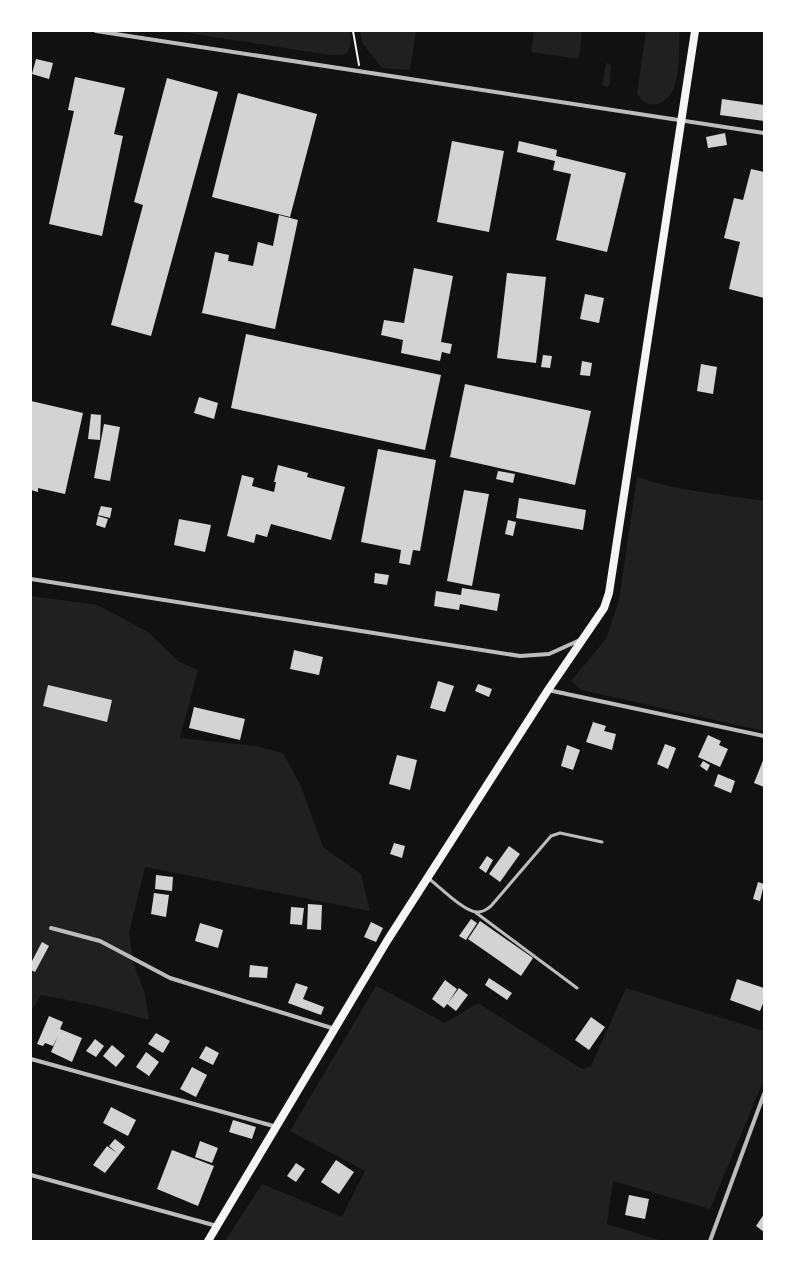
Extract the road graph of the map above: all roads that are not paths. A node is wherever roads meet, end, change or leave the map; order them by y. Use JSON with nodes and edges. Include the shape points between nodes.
{"nodes":[{"id":1,"x":96,"y":31,"type":"edge"},
{"id":2,"x":695,"y":31,"type":"edge"},
{"id":3,"x":682,"y":121,"type":"junction"},
{"id":4,"x":764,"y":133,"type":"edge"},
{"id":5,"x":31,"y":579,"type":"edge"},
{"id":6,"x":584,"y":638,"type":"junction"},
{"id":7,"x":548,"y":690,"type":"junction"},
{"id":8,"x":764,"y":736,"type":"edge"},
{"id":9,"x":602,"y":842,"type":"dead end"},
{"id":10,"x":428,"y":878,"type":"junction"},
{"id":11,"x":475,"y":912,"type":"junction"},
{"id":12,"x":51,"y":928,"type":"dead end"},
{"id":13,"x":577,"y":988,"type":"dead end"},
{"id":14,"x":335,"y":1030,"type":"junction"},
{"id":15,"x":31,"y":1059,"type":"edge"},
{"id":16,"x":764,"y":1094,"type":"edge"},
{"id":17,"x":277,"y":1127,"type":"junction"},
{"id":18,"x":31,"y":1175,"type":"edge"},
{"id":19,"x":217,"y":1226,"type":"junction"},
{"id":20,"x":208,"y":1241,"type":"edge"},
{"id":21,"x":710,"y":1241,"type":"edge"}],
"edges":[{"from":1,"to":3,"type":"street"},
{"from":2,"to":3,"type":"main road"},
{"from":3,"to":4,"type":"street"},
{"from":3,"to":6,"type":"main road","via":[[609,593],[604,608]]},
{"from":5,"to":6,"type":"street","via":[[520,656],[549,654]]},
{"from":6,"to":7,"type":"main road"},
{"from":7,"to":8,"type":"street"},
{"from":7,"to":10,"type":"main road"},
{"from":9,"to":11,"type":"lane","via":[[560,833],[550,836],[491,906],[484,912]]},
{"from":10,"to":11,"type":"lane","via":[[463,906]]},
{"from":10,"to":14,"type":"main road"},
{"from":11,"to":13,"type":"lane"},
{"from":12,"to":14,"type":"street","via":[[100,941],[170,978]]},
{"from":14,"to":17,"type":"main road"},
{"from":15,"to":17,"type":"street"},
{"from":16,"to":21,"type":"street"},
{"from":17,"to":19,"type":"main road"},
{"from":18,"to":19,"type":"street"},
{"from":19,"to":20,"type":"main road"}]}
